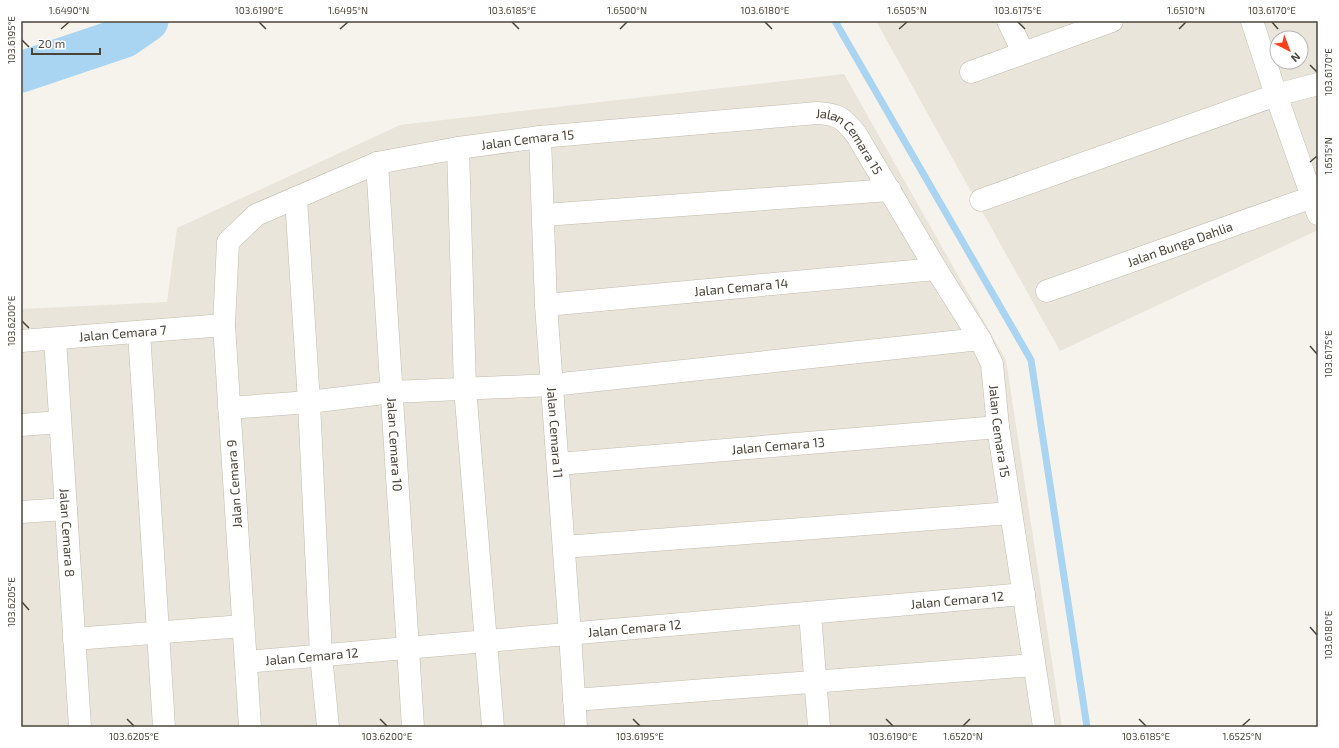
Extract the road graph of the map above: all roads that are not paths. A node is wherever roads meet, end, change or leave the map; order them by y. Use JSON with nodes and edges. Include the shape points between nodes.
{"nodes":[{"id":1,"x":1008,"y":21,"type":"edge"},
{"id":2,"x":1112,"y":21,"type":"edge"},
{"id":3,"x":1252,"y":21,"type":"edge"},
{"id":4,"x":1023,"y":52,"type":"junction"},
{"id":5,"x":971,"y":72,"type":"dead end"},
{"id":6,"x":1318,"y":84,"type":"edge"},
{"id":7,"x":1276,"y":95,"type":"junction"},
{"id":8,"x":540,"y":137,"type":"junction"},
{"id":9,"x":458,"y":148,"type":"junction"},
{"id":10,"x":377,"y":163,"type":"junction"},
{"id":11,"x":890,"y":190,"type":"junction"},
{"id":12,"x":296,"y":198,"type":"junction"},
{"id":13,"x":981,"y":200,"type":"dead end"},
{"id":14,"x":1316,"y":202,"type":"edge"},
{"id":15,"x":544,"y":215,"type":"junction"},
{"id":16,"x":228,"y":242,"type":"joint"},
{"id":17,"x":936,"y":269,"type":"junction"},
{"id":18,"x":1047,"y":291,"type":"dead end"},
{"id":19,"x":546,"y":305,"type":"junction"},
{"id":20,"x":224,"y":324,"type":"junction"},
{"id":21,"x":138,"y":332,"type":"junction"},
{"id":22,"x":55,"y":338,"type":"junction"},
{"id":23,"x":980,"y":339,"type":"junction"},
{"id":24,"x":21,"y":341,"type":"edge"},
{"id":25,"x":552,"y":385,"type":"junction"},
{"id":26,"x":465,"y":388,"type":"junction"},
{"id":27,"x":392,"y":392,"type":"junction"},
{"id":28,"x":309,"y":402,"type":"junction"},
{"id":29,"x":229,"y":408,"type":"junction"},
{"id":30,"x":60,"y":422,"type":"junction"},
{"id":31,"x":21,"y":425,"type":"edge"},
{"id":32,"x":998,"y":427,"type":"junction"},
{"id":33,"x":558,"y":464,"type":"junction"},
{"id":34,"x":66,"y":509,"type":"junction"},
{"id":35,"x":21,"y":512,"type":"edge"},
{"id":36,"x":1011,"y":513,"type":"junction"},
{"id":37,"x":564,"y":547,"type":"junction"},
{"id":38,"x":1024,"y":594,"type":"junction"},
{"id":39,"x":810,"y":613,"type":"junction"},
{"id":40,"x":243,"y":626,"type":"junction"},
{"id":41,"x":158,"y":631,"type":"junction"},
{"id":42,"x":570,"y":634,"type":"junction"},
{"id":43,"x":74,"y":639,"type":"junction"},
{"id":44,"x":486,"y":641,"type":"junction"},
{"id":45,"x":408,"y":648,"type":"junction"},
{"id":46,"x":321,"y":655,"type":"junction"},
{"id":47,"x":246,"y":662,"type":"junction"},
{"id":48,"x":1034,"y":665,"type":"junction"},
{"id":49,"x":816,"y":682,"type":"junction"},
{"id":50,"x":574,"y":700,"type":"junction"},
{"id":51,"x":80,"y":727,"type":"edge"},
{"id":52,"x":164,"y":727,"type":"edge"},
{"id":53,"x":250,"y":727,"type":"edge"},
{"id":54,"x":328,"y":727,"type":"edge"},
{"id":55,"x":413,"y":727,"type":"edge"},
{"id":56,"x":493,"y":727,"type":"edge"},
{"id":57,"x":576,"y":727,"type":"edge"},
{"id":58,"x":819,"y":727,"type":"edge"},
{"id":59,"x":1044,"y":727,"type":"edge"}],
"edges":[{"from":1,"to":4,"type":"street"},
{"from":2,"to":4,"type":"street"},
{"from":3,"to":7,"type":"street"},
{"from":4,"to":5,"type":"street"},
{"from":6,"to":7,"type":"street"},
{"from":7,"to":13,"type":"street"},
{"from":7,"to":14,"type":"street"},
{"from":8,"to":9,"type":"street","name":"Jalan Cemara 15"},
{"from":8,"to":11,"type":"street","name":"Jalan Cemara 15","via":[[832,114],[846,122],[856,134]]},
{"from":8,"to":15,"type":"street","name":"Jalan Cemara 11"},
{"from":9,"to":10,"type":"street","name":"Jalan Cemara 15"},
{"from":9,"to":26,"type":"street"},
{"from":10,"to":12,"type":"street","name":"Jalan Cemara 15"},
{"from":10,"to":27,"type":"street","name":"Jalan Cemara 10"},
{"from":11,"to":15,"type":"street"},
{"from":11,"to":17,"type":"street","name":"Jalan Cemara 15"},
{"from":12,"to":16,"type":"street","name":"Jalan Cemara 15","via":[[256,215]]},
{"from":12,"to":28,"type":"street"},
{"from":14,"to":18,"type":"street","name":"Jalan Bunga Dahlia"},
{"from":15,"to":19,"type":"street","name":"Jalan Cemara 11"},
{"from":16,"to":20,"type":"street","name":"Jalan Cemara 9"},
{"from":17,"to":19,"type":"street","name":"Jalan Cemara 14"},
{"from":17,"to":23,"type":"street","name":"Jalan Cemara 15"},
{"from":19,"to":25,"type":"street","name":"Jalan Cemara 11"},
{"from":20,"to":21,"type":"street","name":"Jalan Cemara 7"},
{"from":20,"to":29,"type":"street","name":"Jalan Cemara 9"},
{"from":21,"to":22,"type":"street","name":"Jalan Cemara 7"},
{"from":21,"to":41,"type":"street"},
{"from":22,"to":24,"type":"street","name":"Jalan Cemara 7"},
{"from":22,"to":30,"type":"street","name":"Jalan Cemara 8"},
{"from":23,"to":25,"type":"street"},
{"from":23,"to":32,"type":"street","name":"Jalan Cemara 15","via":[[992,364]]},
{"from":25,"to":26,"type":"street"},
{"from":25,"to":33,"type":"street","name":"Jalan Cemara 11"},
{"from":26,"to":27,"type":"street"},
{"from":26,"to":44,"type":"street"},
{"from":27,"to":28,"type":"street"},
{"from":27,"to":45,"type":"street","name":"Jalan Cemara 10"},
{"from":28,"to":29,"type":"street"},
{"from":28,"to":46,"type":"street"},
{"from":29,"to":40,"type":"street","name":"Jalan Cemara 9"},
{"from":30,"to":31,"type":"street"},
{"from":30,"to":34,"type":"street","name":"Jalan Cemara 8"},
{"from":32,"to":33,"type":"street","name":"Jalan Cemara 13"},
{"from":32,"to":36,"type":"street","name":"Jalan Cemara 15"},
{"from":33,"to":37,"type":"street","name":"Jalan Cemara 11"},
{"from":34,"to":35,"type":"street"},
{"from":34,"to":43,"type":"street","name":"Jalan Cemara 8"},
{"from":36,"to":37,"type":"street"},
{"from":36,"to":38,"type":"street","name":"Jalan Cemara 15"},
{"from":37,"to":42,"type":"street","name":"Jalan Cemara 11"},
{"from":38,"to":39,"type":"street","name":"Jalan Cemara 12"},
{"from":38,"to":48,"type":"street","name":"Jalan Cemara 15"},
{"from":39,"to":42,"type":"street","name":"Jalan Cemara 12"},
{"from":39,"to":49,"type":"street"},
{"from":40,"to":41,"type":"street"},
{"from":40,"to":47,"type":"street","name":"Jalan Cemara 9"},
{"from":41,"to":43,"type":"street"},
{"from":41,"to":52,"type":"street"},
{"from":42,"to":44,"type":"street","name":"Jalan Cemara 12"},
{"from":42,"to":50,"type":"street","name":"Jalan Cemara 11"},
{"from":43,"to":51,"type":"street","name":"Jalan Cemara 8"},
{"from":44,"to":45,"type":"street","name":"Jalan Cemara 12"},
{"from":44,"to":56,"type":"street"},
{"from":45,"to":46,"type":"street","name":"Jalan Cemara 12"},
{"from":45,"to":55,"type":"street","name":"Jalan Cemara 10"},
{"from":46,"to":47,"type":"street","name":"Jalan Cemara 12"},
{"from":46,"to":54,"type":"street"},
{"from":47,"to":53,"type":"street","name":"Jalan Cemara 9"},
{"from":48,"to":49,"type":"street"},
{"from":48,"to":59,"type":"street","name":"Jalan Cemara 15"},
{"from":49,"to":50,"type":"street"},
{"from":49,"to":58,"type":"street"},
{"from":50,"to":57,"type":"street","name":"Jalan Cemara 11"}]}
